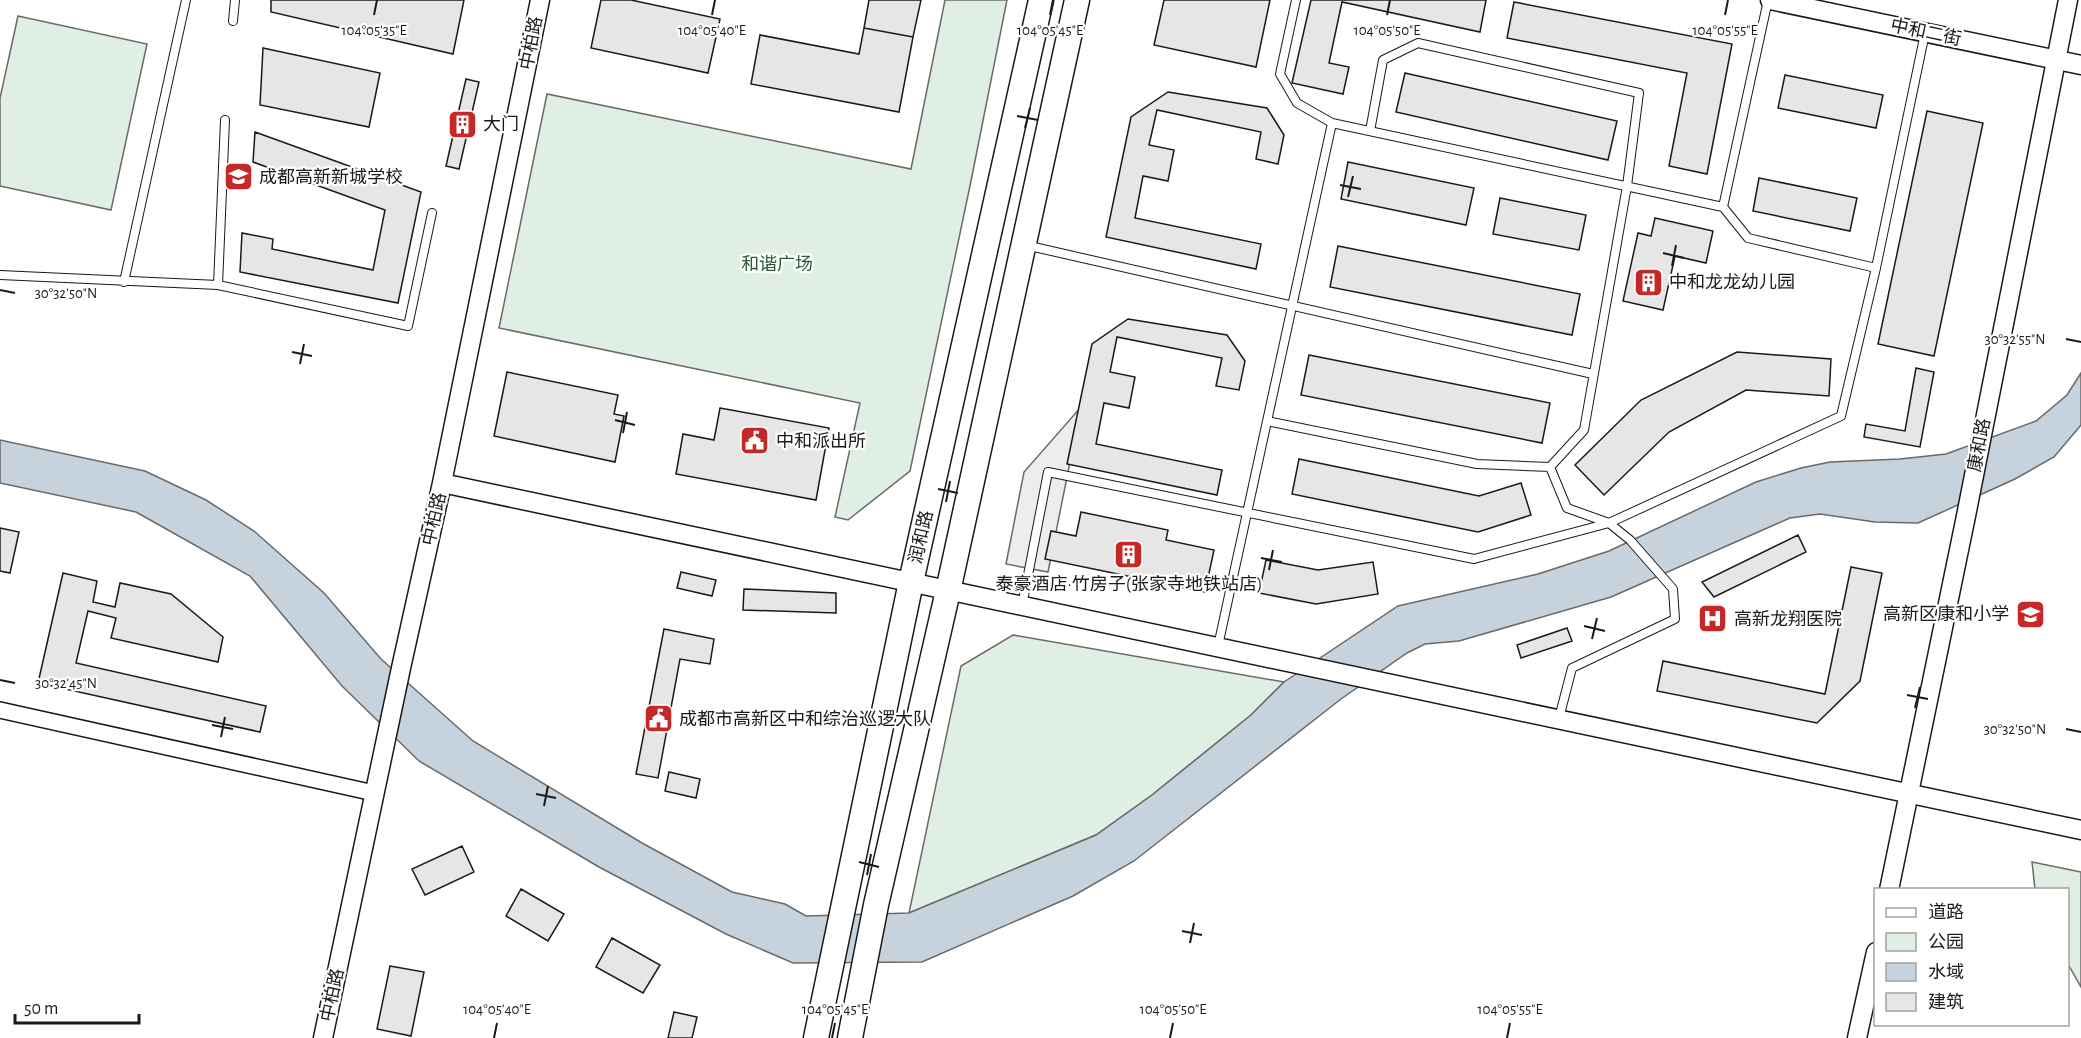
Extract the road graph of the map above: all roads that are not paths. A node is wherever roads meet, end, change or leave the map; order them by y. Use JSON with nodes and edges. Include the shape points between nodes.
{"nodes":[{"id":1,"x":186,"y":0,"type":"edge"},
{"id":2,"x":235,"y":0,"type":"edge"},
{"id":3,"x":540,"y":0,"type":"edge"},
{"id":4,"x":1041,"y":0,"type":"edge"},
{"id":5,"x":1077,"y":0,"type":"edge"},
{"id":6,"x":1296,"y":0,"type":"edge"},
{"id":7,"x":1769,"y":0,"type":"edge"},
{"id":8,"x":1829,"y":0,"type":"edge"},
{"id":9,"x":2067,"y":0,"type":"edge"},
{"id":10,"x":233,"y":21,"type":"dead end"},
{"id":11,"x":1926,"y":32,"type":"junction"},
{"id":12,"x":2081,"y":53,"type":"edge"},
{"id":13,"x":2057,"y":54,"type":"junction"},
{"id":14,"x":2081,"y":64,"type":"edge"},
{"id":15,"x":225,"y":120,"type":"dead end"},
{"id":16,"x":1332,"y":123,"type":"junction"},
{"id":17,"x":1370,"y":131,"type":"junction"},
{"id":18,"x":1627,"y":186,"type":"junction"},
{"id":19,"x":1723,"y":207,"type":"junction"},
{"id":20,"x":432,"y":213,"type":"dead end"},
{"id":21,"x":1024,"y":244,"type":"junction"},
{"id":22,"x":1875,"y":268,"type":"junction"},
{"id":23,"x":0,"y":275,"type":"edge"},
{"id":24,"x":124,"y":282,"type":"junction"},
{"id":25,"x":218,"y":285,"type":"junction"},
{"id":26,"x":1293,"y":306,"type":"junction"},
{"id":27,"x":1593,"y":374,"type":"junction"},
{"id":28,"x":1267,"y":422,"type":"junction"},
{"id":29,"x":1550,"y":467,"type":"junction"},
{"id":30,"x":442,"y":483,"type":"junction"},
{"id":31,"x":1247,"y":512,"type":"junction"},
{"id":32,"x":1609,"y":524,"type":"junction"},
{"id":33,"x":910,"y":582,"type":"junction"},
{"id":34,"x":948,"y":591,"type":"junction"},
{"id":35,"x":1022,"y":606,"type":"junction"},
{"id":36,"x":1217,"y":647,"type":"junction"},
{"id":37,"x":0,"y":710,"type":"edge"},
{"id":38,"x":1559,"y":719,"type":"junction"},
{"id":39,"x":374,"y":793,"type":"junction"},
{"id":40,"x":1909,"y":793,"type":"junction"},
{"id":41,"x":2081,"y":830,"type":"edge"},
{"id":42,"x":1889,"y":888,"type":"edge"},
{"id":43,"x":1874,"y":957,"type":"edge"},
{"id":44,"x":323,"y":1038,"type":"edge"},
{"id":45,"x":816,"y":1038,"type":"edge"},
{"id":46,"x":850,"y":1038,"type":"edge"},
{"id":47,"x":1857,"y":1038,"type":"edge"}],
"edges":[{"from":1,"to":24,"type":"lane"},
{"from":2,"to":10,"type":"lane"},
{"from":3,"to":30,"type":"street","name":"中柏路"},
{"from":4,"to":33,"type":"main road","name":"润和路"},
{"from":5,"to":21,"type":"main road","name":"润和路"},
{"from":6,"to":16,"type":"lane","via":[[1280,74],[1297,103]]},
{"from":7,"to":11,"type":"street","name":"中和二街"},
{"from":7,"to":19,"type":"lane"},
{"from":8,"to":13,"type":"street","name":"中和二街"},
{"from":9,"to":13,"type":"street","name":"康和路"},
{"from":11,"to":13,"type":"street","name":"中和二街"},
{"from":11,"to":22,"type":"lane"},
{"from":12,"to":13,"type":"street","name":"中和二街"},
{"from":13,"to":14,"type":"street","name":"中和二街"},
{"from":13,"to":40,"type":"street","name":"康和路"},
{"from":15,"to":25,"type":"lane"},
{"from":16,"to":17,"type":"lane"},
{"from":16,"to":26,"type":"lane"},
{"from":17,"to":18,"type":"lane"},
{"from":17,"to":18,"type":"lane","via":[[1383,60],[1419,43],[1639,93]]},
{"from":18,"to":19,"type":"lane"},
{"from":18,"to":27,"type":"lane"},
{"from":19,"to":22,"type":"lane","via":[[1748,238]]},
{"from":20,"to":25,"type":"lane","via":[[408,326]]},
{"from":21,"to":26,"type":"lane"},
{"from":21,"to":34,"type":"main road","name":"润和路"},
{"from":22,"to":32,"type":"lane","via":[[1841,416]]},
{"from":23,"to":24,"type":"lane"},
{"from":24,"to":25,"type":"lane"},
{"from":26,"to":27,"type":"lane"},
{"from":26,"to":28,"type":"lane"},
{"from":27,"to":29,"type":"lane","via":[[1584,430]]},
{"from":28,"to":29,"type":"lane","via":[[1477,464]]},
{"from":28,"to":31,"type":"lane"},
{"from":29,"to":32,"type":"lane","via":[[1567,508]]},
{"from":30,"to":33,"type":"street"},
{"from":30,"to":39,"type":"street","name":"中柏路"},
{"from":31,"to":32,"type":"lane","via":[[1474,559]]},
{"from":31,"to":35,"type":"lane","via":[[1048,471]]},
{"from":31,"to":36,"type":"lane"},
{"from":32,"to":38,"type":"lane","via":[[1630,540],[1673,589],[1675,620],[1572,668]]},
{"from":33,"to":34,"type":"street"},
{"from":33,"to":45,"type":"main road","name":"润和路"},
{"from":34,"to":35,"type":"street"},
{"from":34,"to":46,"type":"main road","name":"润和路","via":[[876,905]]},
{"from":35,"to":36,"type":"street"},
{"from":36,"to":38,"type":"street"},
{"from":37,"to":39,"type":"street"},
{"from":38,"to":40,"type":"street"},
{"from":39,"to":44,"type":"street","name":"中柏路"},
{"from":40,"to":41,"type":"street"},
{"from":40,"to":42,"type":"street","name":"康和路"},
{"from":43,"to":47,"type":"street"}]}
